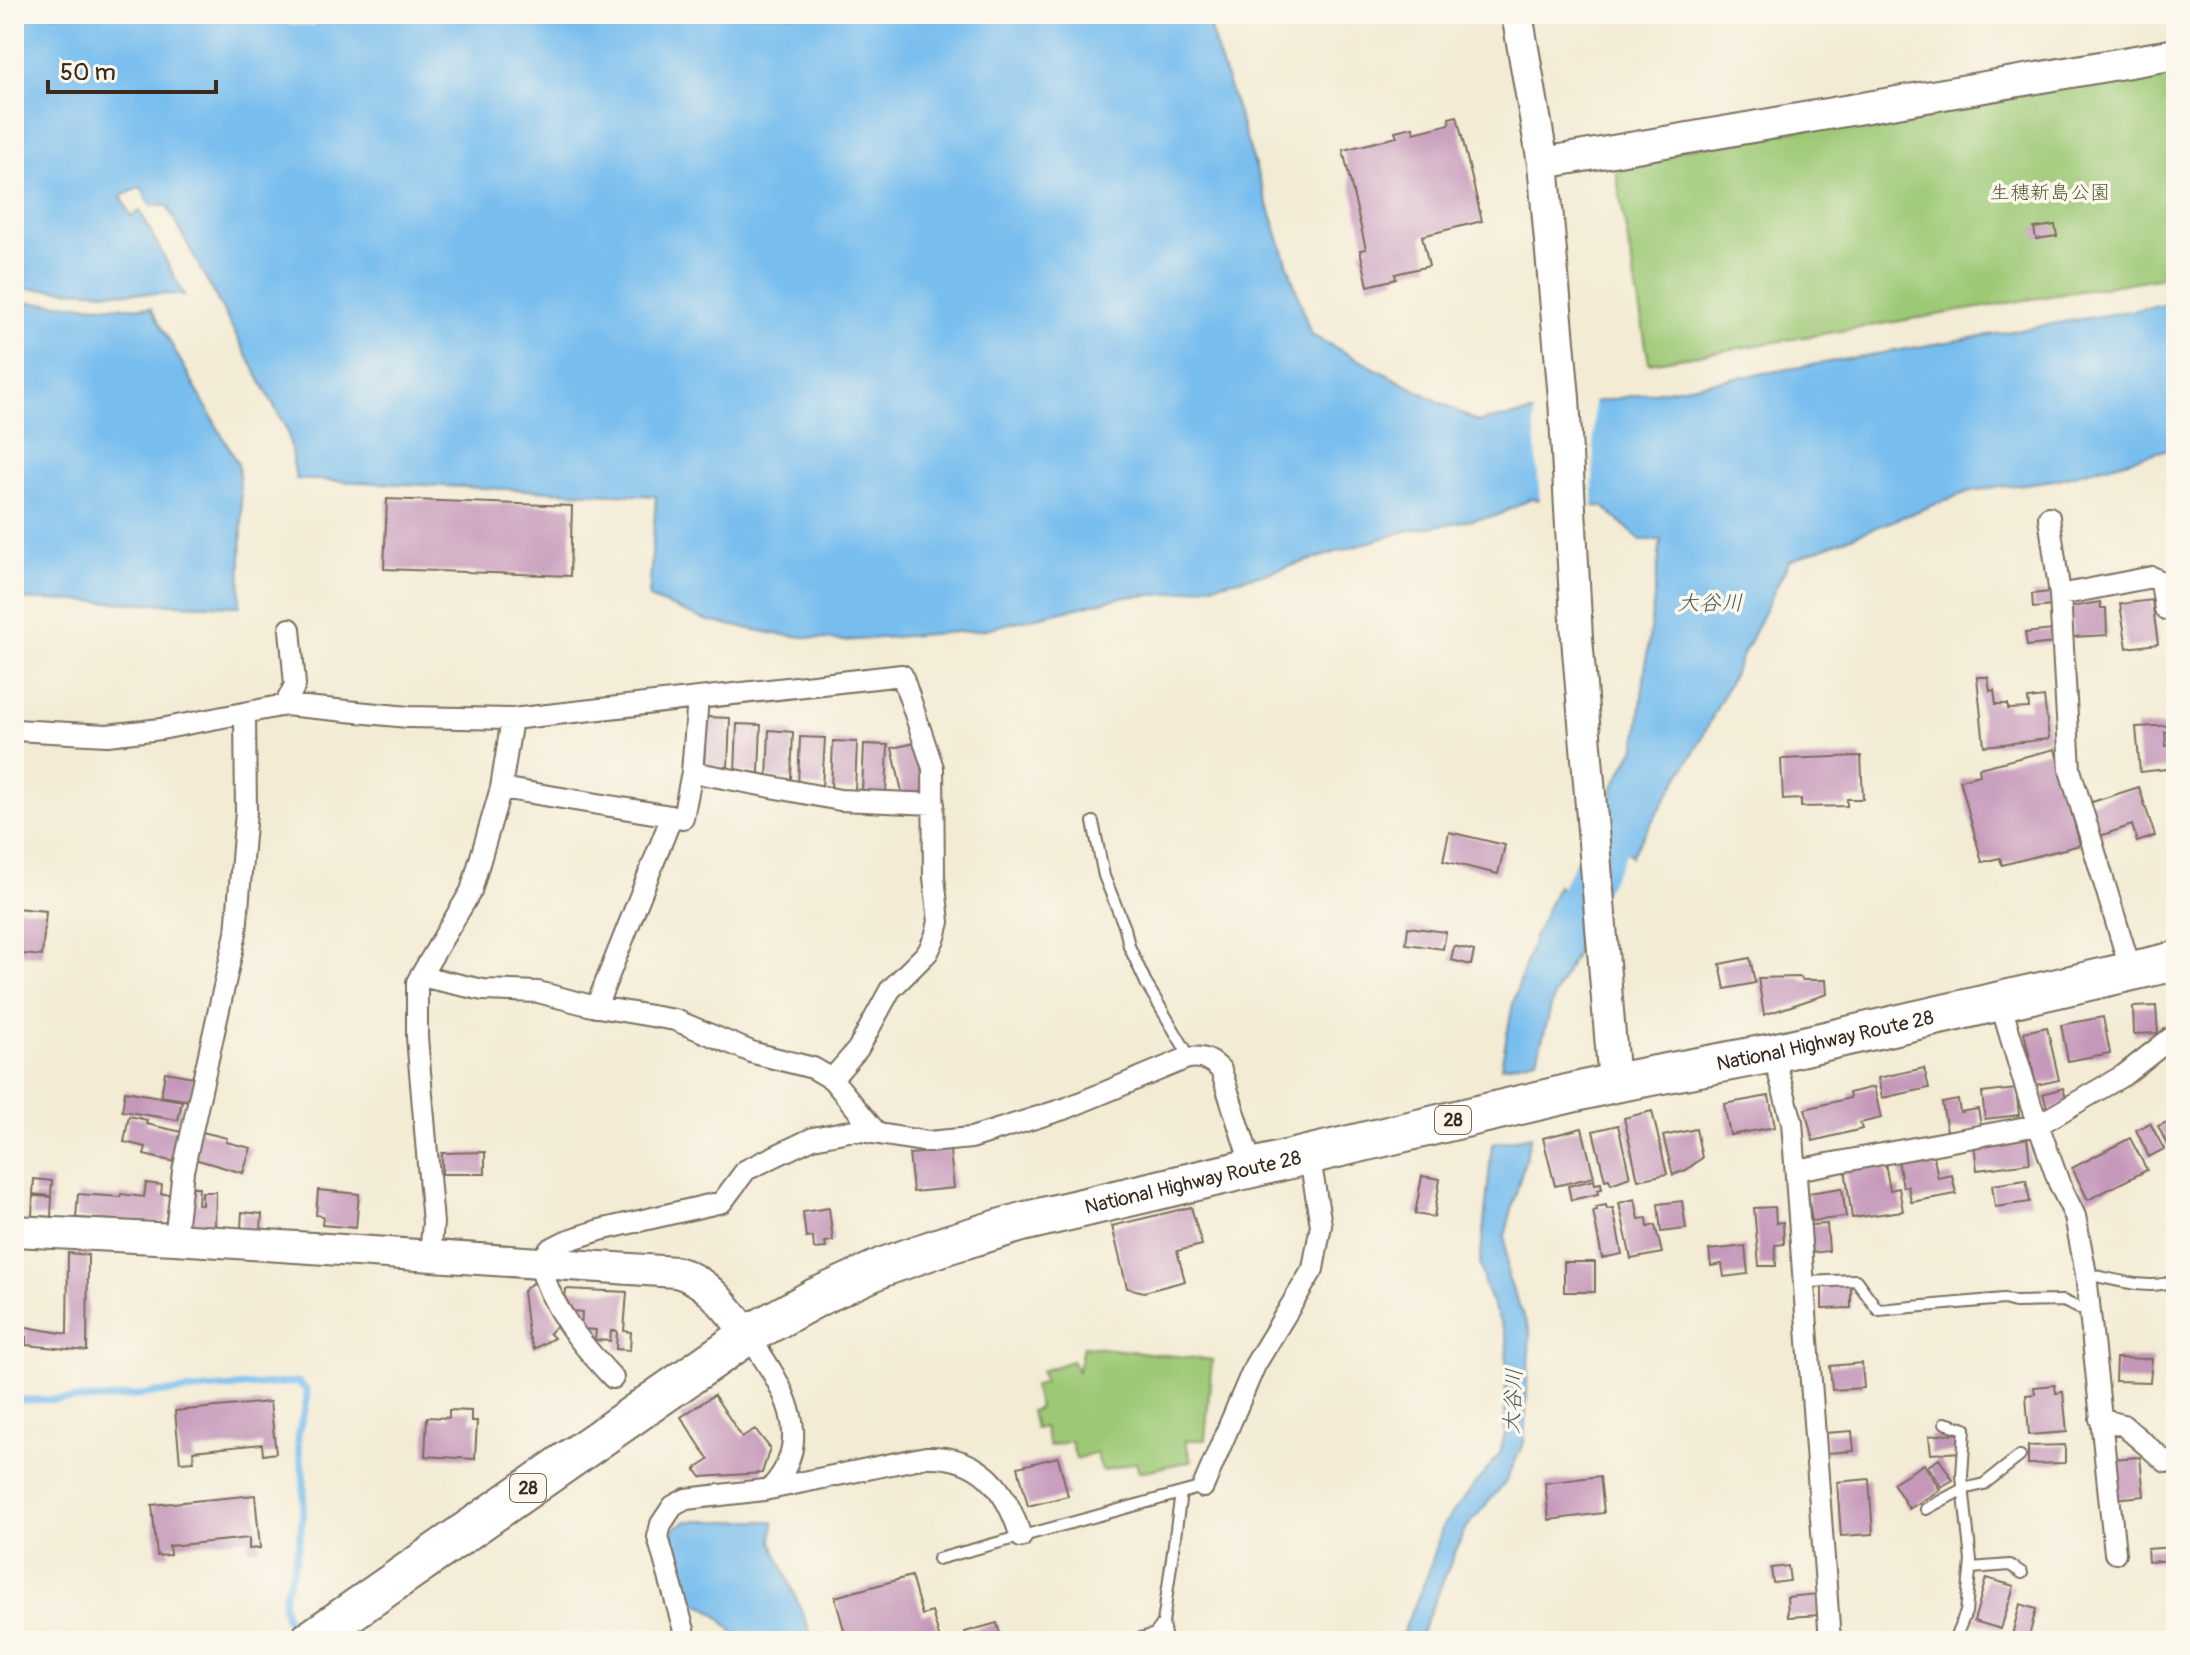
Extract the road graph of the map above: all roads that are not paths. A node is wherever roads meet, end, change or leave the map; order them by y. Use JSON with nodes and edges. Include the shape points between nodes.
{"nodes":[{"id":1,"x":1517,"y":14,"type":"edge"},
{"id":2,"x":2176,"y":54,"type":"edge"},
{"id":3,"x":1543,"y":163,"type":"junction"},
{"id":4,"x":2049,"y":517,"type":"dead end"},
{"id":5,"x":2060,"y":595,"type":"junction"},
{"id":6,"x":2176,"y":607,"type":"edge"},
{"id":7,"x":290,"y":629,"type":"dead end"},
{"id":8,"x":698,"y":698,"type":"junction"},
{"id":9,"x":285,"y":705,"type":"junction"},
{"id":10,"x":245,"y":714,"type":"junction"},
{"id":11,"x":512,"y":719,"type":"junction"},
{"id":12,"x":14,"y":730,"type":"edge"},
{"id":13,"x":692,"y":772,"type":"junction"},
{"id":14,"x":501,"y":788,"type":"junction"},
{"id":15,"x":934,"y":804,"type":"junction"},
{"id":16,"x":672,"y":816,"type":"junction"},
{"id":17,"x":1093,"y":822,"type":"dead end"},
{"id":18,"x":2176,"y":961,"type":"edge"},
{"id":19,"x":2131,"y":971,"type":"junction"},
{"id":20,"x":420,"y":976,"type":"junction"},
{"id":21,"x":2000,"y":1002,"type":"junction"},
{"id":22,"x":596,"y":1007,"type":"junction"},
{"id":23,"x":2176,"y":1034,"type":"edge"},
{"id":24,"x":1773,"y":1053,"type":"junction"},
{"id":25,"x":1190,"y":1057,"type":"junction"},
{"id":26,"x":832,"y":1079,"type":"junction"},
{"id":27,"x":1614,"y":1083,"type":"junction"},
{"id":28,"x":2038,"y":1125,"type":"junction"},
{"id":29,"x":876,"y":1132,"type":"junction"},
{"id":30,"x":1309,"y":1153,"type":"junction"},
{"id":31,"x":1252,"y":1167,"type":"junction"},
{"id":32,"x":1796,"y":1170,"type":"junction"},
{"id":33,"x":14,"y":1231,"type":"edge"},
{"id":34,"x":175,"y":1239,"type":"junction"},
{"id":35,"x":430,"y":1255,"type":"junction"},
{"id":36,"x":539,"y":1262,"type":"junction"},
{"id":37,"x":2086,"y":1274,"type":"junction"},
{"id":38,"x":2176,"y":1280,"type":"edge"},
{"id":39,"x":1805,"y":1282,"type":"junction"},
{"id":40,"x":2090,"y":1313,"type":"junction"},
{"id":41,"x":748,"y":1335,"type":"junction"},
{"id":42,"x":613,"y":1378,"type":"dead end"},
{"id":43,"x":2100,"y":1419,"type":"junction"},
{"id":44,"x":1945,"y":1423,"type":"dead end"},
{"id":45,"x":2020,"y":1456,"type":"dead end"},
{"id":46,"x":2176,"y":1461,"type":"edge"},
{"id":47,"x":1203,"y":1487,"type":"joint"},
{"id":48,"x":771,"y":1488,"type":"junction"},
{"id":49,"x":1963,"y":1489,"type":"junction"},
{"id":50,"x":1181,"y":1493,"type":"junction"},
{"id":51,"x":1926,"y":1509,"type":"dead end"},
{"id":52,"x":1021,"y":1537,"type":"junction"},
{"id":53,"x":2115,"y":1553,"type":"dead end"},
{"id":54,"x":938,"y":1559,"type":"dead end"},
{"id":55,"x":1971,"y":1568,"type":"junction"},
{"id":56,"x":2022,"y":1573,"type":"dead end"},
{"id":57,"x":1163,"y":1623,"type":"junction"},
{"id":58,"x":309,"y":1641,"type":"edge"},
{"id":59,"x":687,"y":1641,"type":"edge"},
{"id":60,"x":1130,"y":1641,"type":"edge"},
{"id":61,"x":1166,"y":1641,"type":"edge"},
{"id":62,"x":1830,"y":1641,"type":"edge"},
{"id":63,"x":1954,"y":1641,"type":"edge"}],
"edges":[{"from":1,"to":3,"type":"street"},
{"from":2,"to":3,"type":"street"},
{"from":3,"to":27,"type":"street"},
{"from":4,"to":5,"type":"street"},
{"from":5,"to":6,"type":"street","via":[[2152,577],[2161,582],[2165,609]]},
{"from":5,"to":19,"type":"street","via":[[2070,770]]},
{"from":7,"to":9,"type":"street","via":[[295,685]]},
{"from":8,"to":11,"type":"street"},
{"from":8,"to":13,"type":"street"},
{"from":8,"to":15,"type":"street","via":[[902,675],[933,768]]},
{"from":9,"to":10,"type":"street"},
{"from":9,"to":11,"type":"street","via":[[408,717]]},
{"from":10,"to":12,"type":"street","via":[[107,735]]},
{"from":10,"to":34,"type":"street","via":[[246,811],[236,933],[183,1171]]},
{"from":11,"to":14,"type":"street"},
{"from":13,"to":15,"type":"street","via":[[840,800]]},
{"from":13,"to":16,"type":"street","via":[[683,818]]},
{"from":14,"to":16,"type":"street"},
{"from":14,"to":20,"type":"street","via":[[471,891]]},
{"from":15,"to":26,"type":"street","via":[[939,922],[935,937],[928,952],[890,990],[858,1049]]},
{"from":16,"to":22,"type":"street"},
{"from":17,"to":25,"type":"lane","via":[[1104,876],[1129,946]]},
{"from":18,"to":19,"type":"highway","name":"National Highway Route 28","number":"28"},
{"from":19,"to":21,"type":"highway","name":"National Highway Route 28","number":"28"},
{"from":20,"to":22,"type":"street","via":[[483,990],[538,992]]},
{"from":20,"to":35,"type":"street","via":[[417,1037],[433,1223]]},
{"from":21,"to":24,"type":"highway","name":"National Highway Route 28","number":"28"},
{"from":21,"to":28,"type":"street"},
{"from":22,"to":26,"type":"street","via":[[675,1020]]},
{"from":23,"to":28,"type":"street","via":[[2124,1075]]},
{"from":24,"to":27,"type":"highway","name":"National Highway Route 28","number":"28"},
{"from":24,"to":32,"type":"street","via":[[1792,1122]]},
{"from":25,"to":29,"type":"street","via":[[1067,1108],[971,1138],[928,1142]]},
{"from":25,"to":31,"type":"street","via":[[1209,1060],[1221,1070]]},
{"from":26,"to":29,"type":"street"},
{"from":27,"to":30,"type":"highway","name":"National Highway Route 28","number":"28"},
{"from":28,"to":32,"type":"street"},
{"from":28,"to":37,"type":"street","via":[[2075,1216]]},
{"from":29,"to":36,"type":"street","via":[[854,1130],[813,1138],[746,1170],[722,1202],[589,1233],[550,1249]]},
{"from":30,"to":31,"type":"highway","name":"National Highway Route 28","number":"28"},
{"from":30,"to":47,"type":"street","via":[[1321,1225],[1313,1269],[1260,1356]]},
{"from":31,"to":41,"type":"highway","name":"National Highway Route 28","number":"28","via":[[949,1244],[843,1285]]},
{"from":32,"to":39,"type":"street"},
{"from":33,"to":34,"type":"street"},
{"from":34,"to":35,"type":"street"},
{"from":35,"to":36,"type":"street"},
{"from":36,"to":41,"type":"street","via":[[684,1274],[711,1292]]},
{"from":36,"to":42,"type":"street","via":[[544,1282],[579,1342]]},
{"from":37,"to":38,"type":"lane","via":[[2143,1285]]},
{"from":37,"to":40,"type":"street"},
{"from":39,"to":40,"type":"lane","via":[[1856,1280],[1878,1310],[2004,1299],[2063,1301]]},
{"from":39,"to":62,"type":"street"},
{"from":40,"to":43,"type":"street"},
{"from":41,"to":48,"type":"street","via":[[778,1379],[791,1413],[790,1452]]},
{"from":41,"to":58,"type":"highway","name":"National Highway Route 28","number":"28"},
{"from":43,"to":46,"type":"street","via":[[2123,1425],[2166,1462]]},
{"from":43,"to":53,"type":"street"},
{"from":44,"to":49,"type":"lane","via":[[1965,1429]]},
{"from":45,"to":49,"type":"lane","via":[[1984,1484]]},
{"from":47,"to":50,"type":"lane"},
{"from":48,"to":52,"type":"street","via":[[944,1456],[983,1473],[1013,1512]]},
{"from":48,"to":59,"type":"street","via":[[686,1499],[673,1506],[661,1524],[660,1549]]},
{"from":49,"to":51,"type":"lane"},
{"from":49,"to":55,"type":"lane"},
{"from":50,"to":52,"type":"lane"},
{"from":50,"to":57,"type":"lane"},
{"from":52,"to":54,"type":"lane"},
{"from":55,"to":56,"type":"lane","via":[[2010,1565]]},
{"from":55,"to":63,"type":"lane","via":[[1966,1612]]},
{"from":57,"to":60,"type":"lane","via":[[1155,1634]]},
{"from":57,"to":61,"type":"lane"}]}
